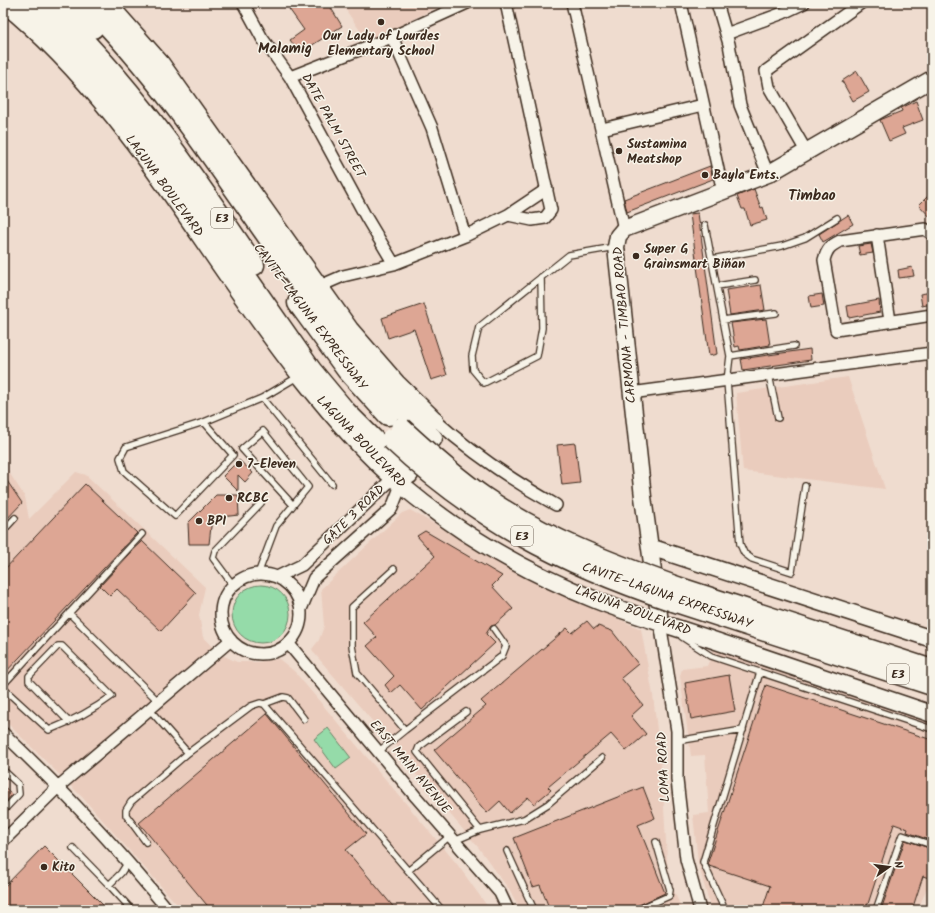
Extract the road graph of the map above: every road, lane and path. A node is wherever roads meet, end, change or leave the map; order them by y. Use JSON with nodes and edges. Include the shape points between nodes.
{"nodes":[{"id":1,"x":3,"y":3,"type":"edge"},
{"id":2,"x":24,"y":3,"type":"edge"},
{"id":3,"x":46,"y":3,"type":"edge"},
{"id":4,"x":68,"y":3,"type":"edge"},
{"id":5,"x":86,"y":3,"type":"edge"},
{"id":6,"x":108,"y":3,"type":"edge"},
{"id":7,"x":467,"y":3,"type":"edge"},
{"id":8,"x":506,"y":3,"type":"edge"},
{"id":9,"x":572,"y":3,"type":"edge"},
{"id":10,"x":681,"y":3,"type":"edge"},
{"id":11,"x":718,"y":3,"type":"edge"},
{"id":12,"x":804,"y":3,"type":"edge"},
{"id":13,"x":861,"y":3,"type":"edge"},
{"id":14,"x":247,"y":4,"type":"edge"},
{"id":15,"x":726,"y":34,"type":"junction"},
{"id":16,"x":392,"y":37,"type":"junction"},
{"id":17,"x":290,"y":77,"type":"junction"},
{"id":18,"x":932,"y":79,"type":"edge"},
{"id":19,"x":704,"y":105,"type":"junction"},
{"id":20,"x":602,"y":129,"type":"junction"},
{"id":21,"x":806,"y":152,"type":"junction"},
{"id":22,"x":768,"y":174,"type":"junction"},
{"id":23,"x":547,"y":189,"type":"junction"},
{"id":24,"x":723,"y":192,"type":"junction"},
{"id":25,"x":508,"y":215,"type":"junction"},
{"id":26,"x":837,"y":218,"type":"dead end"},
{"id":27,"x":705,"y":225,"type":"dead end"},
{"id":28,"x":624,"y":229,"type":"junction"},
{"id":29,"x":932,"y":234,"type":"edge"},
{"id":30,"x":877,"y":235,"type":"junction"},
{"id":31,"x":465,"y":236,"type":"junction"},
{"id":32,"x":616,"y":247,"type":"junction"},
{"id":33,"x":712,"y":259,"type":"junction"},
{"id":34,"x":394,"y":264,"type":"junction"},
{"id":35,"x":541,"y":277,"type":"junction"},
{"id":36,"x":755,"y":280,"type":"dead end"},
{"id":37,"x":320,"y":286,"type":"junction"},
{"id":38,"x":717,"y":286,"type":"junction"},
{"id":39,"x":776,"y":313,"type":"dead end"},
{"id":40,"x":932,"y":315,"type":"edge"},
{"id":41,"x":724,"y":320,"type":"junction"},
{"id":42,"x":890,"y":321,"type":"junction"},
{"id":43,"x":794,"y":346,"type":"dead end"},
{"id":44,"x":932,"y":353,"type":"edge"},
{"id":45,"x":730,"y":356,"type":"junction"},
{"id":46,"x":769,"y":375,"type":"junction"},
{"id":47,"x":300,"y":376,"type":"junction"},
{"id":48,"x":727,"y":381,"type":"junction"},
{"id":49,"x":631,"y":393,"type":"junction"},
{"id":50,"x":262,"y":398,"type":"junction"},
{"id":51,"x":778,"y":418,"type":"dead end"},
{"id":52,"x":204,"y":422,"type":"junction"},
{"id":53,"x":430,"y":429,"type":"junction"},
{"id":54,"x":396,"y":433,"type":"junction"},
{"id":55,"x":400,"y":476,"type":"junction"},
{"id":56,"x":332,"y":484,"type":"dead end"},
{"id":57,"x":805,"y":486,"type":"dead end"},
{"id":58,"x":261,"y":503,"type":"dead end"},
{"id":59,"x":293,"y":505,"type":"junction"},
{"id":60,"x":556,"y":505,"type":"dead end"},
{"id":61,"x":15,"y":518,"type":"dead end"},
{"id":62,"x":3,"y":531,"type":"edge"},
{"id":63,"x":142,"y":534,"type":"dead end"},
{"id":64,"x":650,"y":548,"type":"junction"},
{"id":65,"x":394,"y":569,"type":"dead end"},
{"id":66,"x":258,"y":574,"type":"junction"},
{"id":67,"x":277,"y":577,"type":"junction"},
{"id":68,"x":233,"y":585,"type":"junction"},
{"id":69,"x":675,"y":594,"type":"junction"},
{"id":70,"x":301,"y":609,"type":"junction"},
{"id":71,"x":69,"y":613,"type":"junction"},
{"id":72,"x":660,"y":622,"type":"junction"},
{"id":73,"x":494,"y":629,"type":"dead end"},
{"id":74,"x":932,"y":639,"type":"edge"},
{"id":75,"x":231,"y":640,"type":"junction"},
{"id":76,"x":288,"y":643,"type":"junction"},
{"id":77,"x":932,"y":670,"type":"edge"},
{"id":78,"x":760,"y":672,"type":"junction"},
{"id":79,"x":932,"y":685,"type":"edge"},
{"id":80,"x":3,"y":686,"type":"edge"},
{"id":81,"x":158,"y":701,"type":"junction"},
{"id":82,"x":264,"y":704,"type":"junction"},
{"id":83,"x":149,"y":709,"type":"junction"},
{"id":84,"x":466,"y":712,"type":"dead end"},
{"id":85,"x":932,"y":714,"type":"edge"},
{"id":86,"x":304,"y":719,"type":"dead end"},
{"id":87,"x":69,"y":722,"type":"junction"},
{"id":88,"x":932,"y":729,"type":"edge"},
{"id":89,"x":405,"y":730,"type":"junction"},
{"id":90,"x":743,"y":730,"type":"junction"},
{"id":91,"x":3,"y":733,"type":"edge"},
{"id":92,"x":677,"y":741,"type":"junction"},
{"id":93,"x":188,"y":753,"type":"junction"},
{"id":94,"x":378,"y":753,"type":"junction"},
{"id":95,"x":602,"y":758,"type":"dead end"},
{"id":96,"x":3,"y":770,"type":"edge"},
{"id":97,"x":59,"y":786,"type":"junction"},
{"id":98,"x":3,"y":811,"type":"edge"},
{"id":99,"x":480,"y":830,"type":"junction"},
{"id":100,"x":452,"y":838,"type":"junction"},
{"id":101,"x":3,"y":841,"type":"edge"},
{"id":102,"x":146,"y":842,"type":"dead end"},
{"id":103,"x":656,"y":842,"type":"dead end"},
{"id":104,"x":932,"y":845,"type":"edge"},
{"id":105,"x":73,"y":848,"type":"dead end"},
{"id":106,"x":507,"y":851,"type":"dead end"},
{"id":107,"x":128,"y":862,"type":"junction"},
{"id":108,"x":408,"y":870,"type":"junction"},
{"id":109,"x":109,"y":885,"type":"junction"},
{"id":110,"x":132,"y":910,"type":"edge"},
{"id":111,"x":168,"y":910,"type":"edge"},
{"id":112,"x":442,"y":910,"type":"edge"},
{"id":113,"x":508,"y":910,"type":"edge"},
{"id":114,"x":534,"y":910,"type":"edge"},
{"id":115,"x":637,"y":910,"type":"edge"},
{"id":116,"x":700,"y":910,"type":"edge"},
{"id":117,"x":725,"y":910,"type":"edge"},
{"id":118,"x":876,"y":910,"type":"edge"}],
"edges":[{"from":1,"to":47,"type":"main road","name":"LAGUNA BOULEVARD","via":[[55,49],[103,103]]},
{"from":2,"to":55,"type":"highway","via":[[70,46],[112,93],[311,370]]},
{"from":3,"to":54,"type":"highway","name":"CAVITE–LAGUNA EXPRESSWAY","number":"E3","via":[[101,58],[138,102],[303,337],[355,401]]},
{"from":4,"to":54,"type":"highway","name":"CAVITE–LAGUNA EXPRESSWAY","number":"E3","via":[[112,48],[149,93],[315,327]]},
{"from":5,"to":53,"type":"highway","via":[[159,83],[348,347],[387,394]]},
{"from":6,"to":37,"type":"main road","via":[[161,62]]},
{"from":7,"to":16,"type":"street"},
{"from":8,"to":23,"type":"street"},
{"from":9,"to":20,"type":"street"},
{"from":10,"to":19,"type":"street"},
{"from":11,"to":15,"type":"street"},
{"from":12,"to":15,"type":"street"},
{"from":13,"to":21,"type":"street","via":[[766,71],[769,87]]},
{"from":14,"to":17,"type":"street","name":"DATE PALM STREET","via":[[262,38]]},
{"from":15,"to":22,"type":"street","via":[[740,105]]},
{"from":16,"to":17,"type":"street"},
{"from":16,"to":31,"type":"street","via":[[432,128]]},
{"from":17,"to":34,"type":"street","name":"DATE PALM STREET"},
{"from":18,"to":21,"type":"main road","name":"CARMONA - TIMBAO ROAD"},
{"from":19,"to":20,"type":"street"},
{"from":19,"to":24,"type":"street"},
{"from":20,"to":28,"type":"street"},
{"from":21,"to":22,"type":"main road","name":"CARMONA - TIMBAO ROAD"},
{"from":22,"to":24,"type":"main road","name":"CARMONA - TIMBAO ROAD"},
{"from":23,"to":25,"type":"street"},
{"from":23,"to":25,"type":"street","via":[[551,210],[544,218],[532,220]]},
{"from":24,"to":28,"type":"main road","name":"CARMONA - TIMBAO ROAD"},
{"from":25,"to":31,"type":"street"},
{"from":26,"to":33,"type":"lane","via":[[805,238],[793,242]]},
{"from":27,"to":33,"type":"lane"},
{"from":28,"to":32,"type":"main road","name":"CARMONA - TIMBAO ROAD","via":[[618,236]]},
{"from":29,"to":30,"type":"street","via":[[925,229]]},
{"from":30,"to":42,"type":"street"},
{"from":30,"to":42,"type":"street","via":[[840,241],[826,251],[824,260],[836,330]]},
{"from":31,"to":34,"type":"street"},
{"from":32,"to":35,"type":"lane","via":[[569,255]]},
{"from":32,"to":49,"type":"main road","name":"CARMONA - TIMBAO ROAD"},
{"from":33,"to":38,"type":"lane"},
{"from":34,"to":37,"type":"street","via":[[343,276]]},
{"from":35,"to":35,"type":"lane","via":[[479,327],[472,356],[473,370],[484,383],[536,356],[542,328]]},
{"from":36,"to":38,"type":"lane"},
{"from":37,"to":53,"type":"main road","via":[[350,329],[418,404]]},
{"from":38,"to":41,"type":"lane"},
{"from":39,"to":41,"type":"lane"},
{"from":40,"to":42,"type":"street"},
{"from":41,"to":45,"type":"lane"},
{"from":43,"to":45,"type":"lane"},
{"from":44,"to":46,"type":"street"},
{"from":45,"to":48,"type":"lane"},
{"from":46,"to":48,"type":"street"},
{"from":46,"to":51,"type":"lane"},
{"from":47,"to":50,"type":"lane"},
{"from":47,"to":55,"type":"main road","name":"LAGUNA BOULEVARD","via":[[339,422]]},
{"from":48,"to":49,"type":"street"},
{"from":48,"to":57,"type":"lane","via":[[740,544],[744,553],[752,559],[792,572]]},
{"from":49,"to":64,"type":"main road","name":"CARMONA - TIMBAO ROAD"},
{"from":50,"to":52,"type":"lane"},
{"from":50,"to":56,"type":"lane"},
{"from":52,"to":52,"type":"lane","via":[[126,447],[120,458],[124,471],[175,516],[232,455]]},
{"from":53,"to":55,"type":"main road","name":"GATE 3 ROAD"},
{"from":53,"to":60,"type":"street","via":[[456,439],[525,488]]},
{"from":54,"to":69,"type":"highway","name":"CAVITE–LAGUNA EXPRESSWAY","number":"E3","bridge":true,"via":[[510,513],[580,550]]},
{"from":55,"to":67,"type":"street","name":"GATE 3 ROAD","via":[[302,565]]},
{"from":55,"to":70,"type":"street","name":"GATE 3 ROAD","via":[[392,508],[314,578]]},
{"from":55,"to":72,"type":"main road","name":"LAGUNA BOULEVARD","via":[[467,533],[512,560],[597,600]]},
{"from":58,"to":68,"type":"lane","via":[[215,551],[213,558]]},
{"from":59,"to":59,"type":"lane","via":[[308,487],[263,431],[242,449]]},
{"from":59,"to":66,"type":"lane","via":[[276,526]]},
{"from":61,"to":62,"type":"lane"},
{"from":63,"to":71,"type":"lane"},
{"from":64,"to":72,"type":"main road","name":"CARMONA - TIMBAO ROAD"},
{"from":64,"to":74,"type":"main road"},
{"from":65,"to":89,"type":"lane","via":[[352,608],[352,646],[357,673]]},
{"from":66,"to":67,"type":"street"},
{"from":66,"to":68,"type":"street","via":[[244,577]]},
{"from":67,"to":70,"type":"street","via":[[295,592]]},
{"from":68,"to":75,"type":"street","via":[[224,598],[221,614],[223,625]]},
{"from":69,"to":77,"type":"highway","name":"CAVITE–LAGUNA EXPRESSWAY","number":"E3"},
{"from":69,"to":79,"type":"highway","name":"CAVITE–LAGUNA EXPRESSWAY","number":"E3"},
{"from":70,"to":76,"type":"street","via":[[299,628]]},
{"from":71,"to":80,"type":"lane"},
{"from":71,"to":81,"type":"lane"},
{"from":72,"to":78,"type":"lane","via":[[711,656]]},
{"from":72,"to":85,"type":"main road","name":"LAGUNA BOULEVARD"},
{"from":72,"to":92,"type":"street","name":"LOMA ROAD"},
{"from":73,"to":89,"type":"lane","via":[[506,646],[502,656]]},
{"from":75,"to":76,"type":"street","via":[[245,650],[257,654],[271,653]]},
{"from":75,"to":81,"type":"street"},
{"from":76,"to":94,"type":"street","name":"EAST MAIN AVENUE"},
{"from":78,"to":88,"type":"lane"},
{"from":78,"to":90,"type":"lane"},
{"from":80,"to":87,"type":"lane","via":[[49,730]]},
{"from":81,"to":83,"type":"street"},
{"from":82,"to":86,"type":"lane","via":[[283,697],[288,698]]},
{"from":82,"to":93,"type":"lane","via":[[251,706]]},
{"from":82,"to":108,"type":"lane"},
{"from":83,"to":93,"type":"lane"},
{"from":83,"to":97,"type":"street"},
{"from":84,"to":99,"type":"lane","via":[[419,747],[417,752]]},
{"from":87,"to":87,"type":"lane","via":[[29,681],[29,676],[60,646],[112,696]]},
{"from":89,"to":94,"type":"lane"},
{"from":90,"to":92,"type":"lane"},
{"from":90,"to":117,"type":"lane","via":[[703,862]]},
{"from":91,"to":97,"type":"street"},
{"from":92,"to":116,"type":"street","name":"LOMA ROAD","via":[[677,780],[686,859]]},
{"from":93,"to":102,"type":"lane","via":[[131,802],[126,810],[130,822]]},
{"from":94,"to":100,"type":"street","name":"EAST MAIN AVENUE"},
{"from":95,"to":99,"type":"lane","via":[[548,804],[524,819]]},
{"from":96,"to":98,"type":"lane","via":[[18,784],[19,794]]},
{"from":97,"to":101,"type":"street"},
{"from":97,"to":107,"type":"street"},
{"from":99,"to":100,"type":"lane"},
{"from":100,"to":108,"type":"lane"},
{"from":100,"to":113,"type":"street","name":"EAST MAIN AVENUE","via":[[500,893]]},
{"from":103,"to":115,"type":"lane","via":[[670,896]]},
{"from":104,"to":118,"type":"lane","via":[[902,835]]},
{"from":105,"to":109,"type":"lane"},
{"from":106,"to":114,"type":"lane"},
{"from":107,"to":109,"type":"lane"},
{"from":107,"to":111,"type":"street"},
{"from":108,"to":112,"type":"lane"},
{"from":109,"to":110,"type":"lane"}]}
